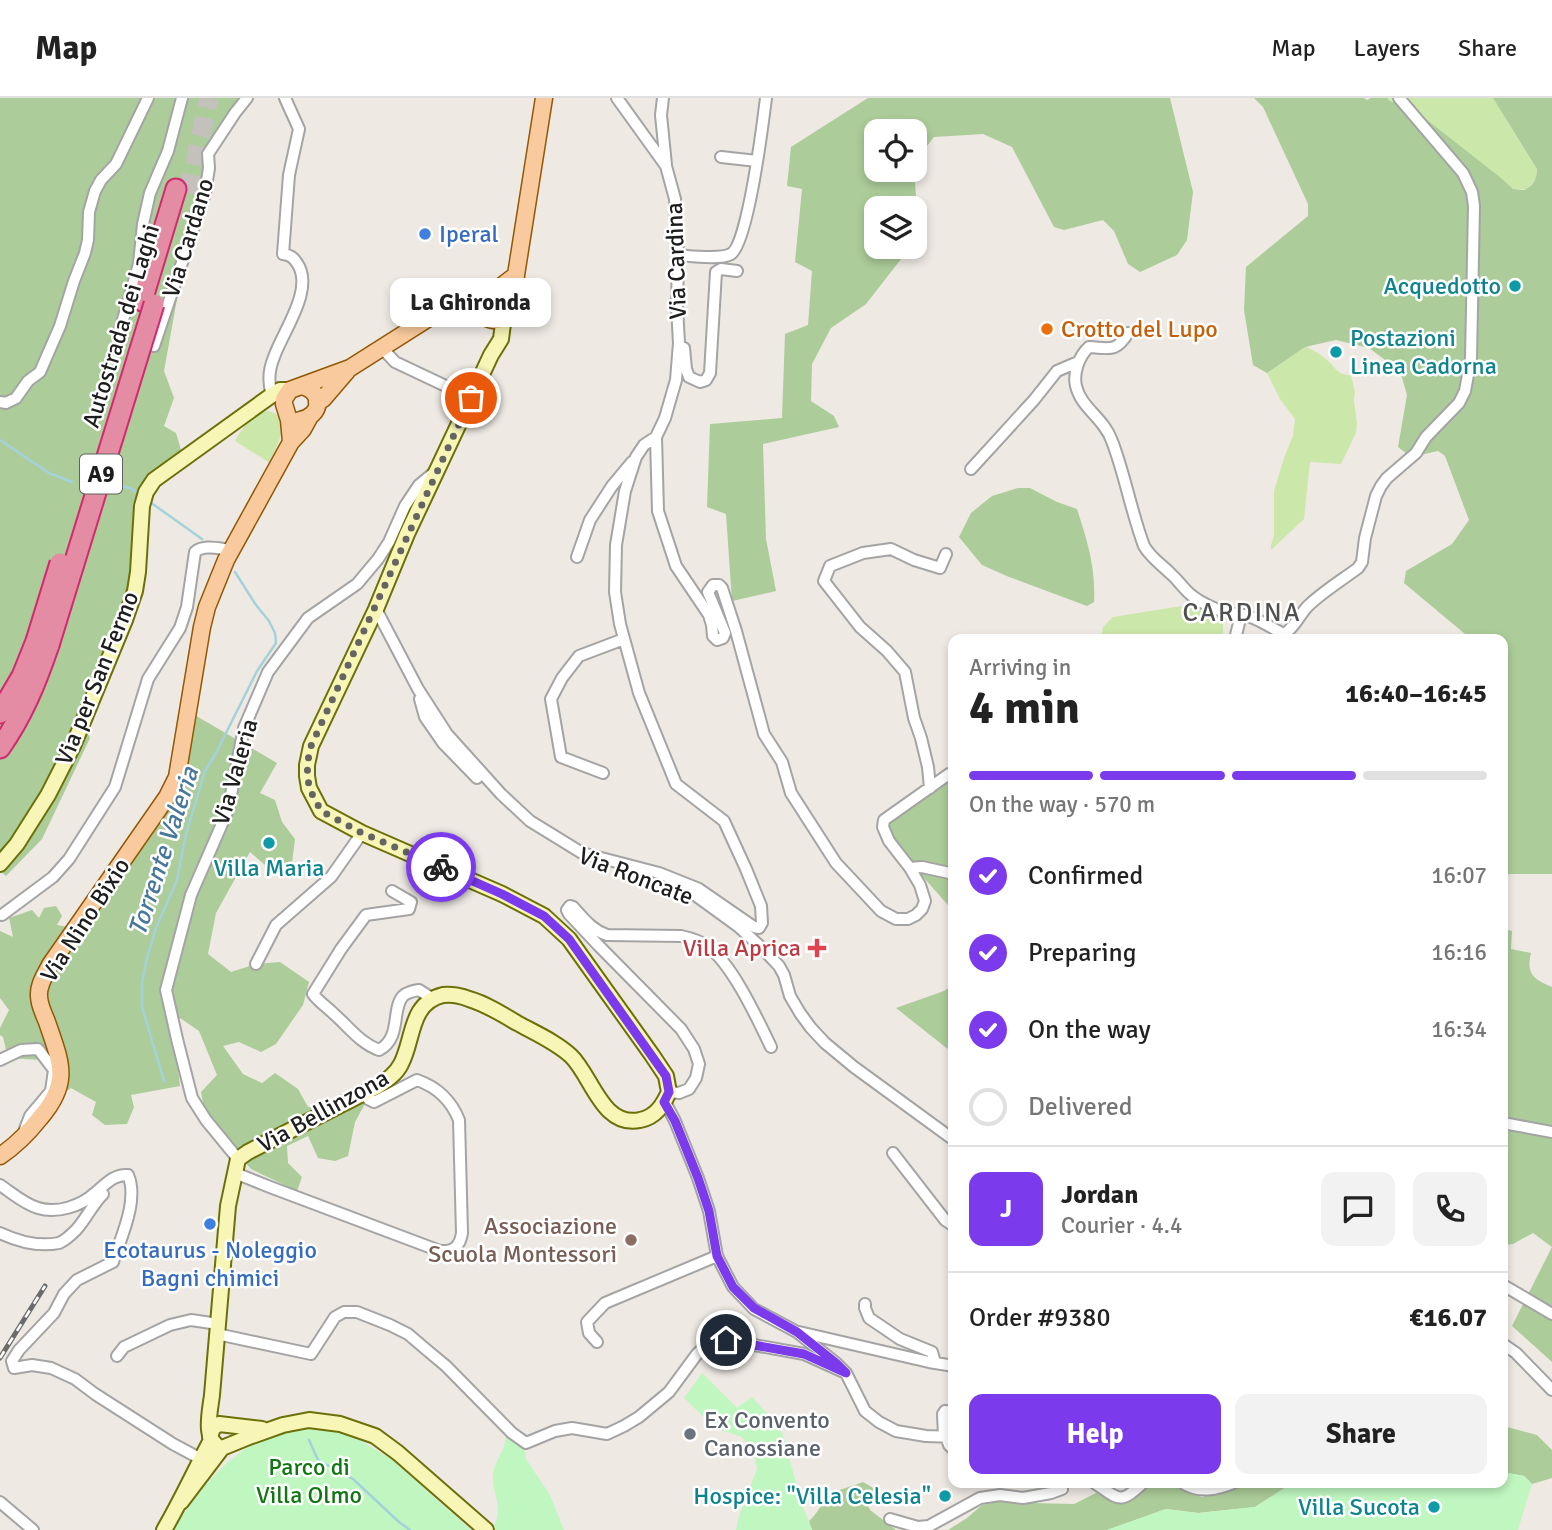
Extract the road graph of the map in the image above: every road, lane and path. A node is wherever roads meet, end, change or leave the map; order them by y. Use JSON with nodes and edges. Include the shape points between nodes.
{"nodes":[{"id":1,"x":148,"y":98,"type":"edge"},
{"id":2,"x":182,"y":98,"type":"edge"},
{"id":3,"x":247,"y":98,"type":"edge"},
{"id":4,"x":285,"y":98,"type":"edge"},
{"id":5,"x":544,"y":98,"type":"edge"},
{"id":6,"x":617,"y":98,"type":"edge"},
{"id":7,"x":663,"y":98,"type":"edge"},
{"id":8,"x":766,"y":98,"type":"edge"},
{"id":9,"x":1399,"y":98,"type":"edge"},
{"id":10,"x":721,"y":157,"type":"dead end"},
{"id":11,"x":757,"y":161,"type":"junction"},
{"id":12,"x":666,"y":166,"type":"junction"},
{"id":13,"x":182,"y":191,"type":"tunnel mouth"},
{"id":14,"x":678,"y":255,"type":"junction"},
{"id":15,"x":737,"y":271,"type":"dead end"},
{"id":16,"x":677,"y":293,"type":"junction"},
{"id":17,"x":494,"y":307,"type":"junction"},
{"id":18,"x":1128,"y":333,"type":"dead end"},
{"id":19,"x":118,"y":337,"type":"dead end"},
{"id":20,"x":154,"y":346,"type":"dead end"},
{"id":21,"x":382,"y":348,"type":"junction"},
{"id":22,"x":1079,"y":362,"type":"junction"},
{"id":23,"x":350,"y":368,"type":"junction"},
{"id":24,"x":296,"y":388,"type":"junction"},
{"id":25,"x":272,"y":395,"type":"junction"},
{"id":26,"x":471,"y":398,"type":"junction"},
{"id":27,"x":0,"y":402,"type":"edge"},
{"id":28,"x":317,"y":402,"type":"junction"},
{"id":29,"x":258,"y":406,"type":"junction"},
{"id":30,"x":287,"y":412,"type":"junction"},
{"id":31,"x":309,"y":418,"type":"junction"},
{"id":32,"x":656,"y":437,"type":"junction"},
{"id":33,"x":291,"y":442,"type":"junction"},
{"id":34,"x":636,"y":457,"type":"junction"},
{"id":35,"x":971,"y":469,"type":"dead end"},
{"id":36,"x":438,"y":470,"type":"junction"},
{"id":37,"x":231,"y":551,"type":"junction"},
{"id":38,"x":946,"y":554,"type":"dead end"},
{"id":39,"x":577,"y":557,"type":"dead end"},
{"id":40,"x":376,"y":609,"type":"junction"},
{"id":41,"x":1237,"y":614,"type":"junction"},
{"id":42,"x":367,"y":626,"type":"junction"},
{"id":43,"x":1236,"y":634,"type":"edge"},
{"id":44,"x":624,"y":639,"type":"junction"},
{"id":45,"x":43,"y":643,"type":"junction"},
{"id":46,"x":398,"y":652,"type":"junction"},
{"id":47,"x":418,"y":689,"type":"junction"},
{"id":48,"x":0,"y":713,"type":"edge"},
{"id":49,"x":0,"y":748,"type":"edge"},
{"id":50,"x":603,"y":773,"type":"dead end"},
{"id":51,"x":948,"y":775,"type":"edge"},
{"id":52,"x":930,"y":788,"type":"junction"},
{"id":53,"x":362,"y":833,"type":"junction"},
{"id":54,"x":0,"y":864,"type":"edge"},
{"id":55,"x":910,"y":868,"type":"junction"},
{"id":56,"x":948,"y":873,"type":"edge"},
{"id":57,"x":392,"y":891,"type":"dead end"},
{"id":58,"x":2,"y":915,"type":"dead end"},
{"id":59,"x":256,"y":964,"type":"dead end"},
{"id":60,"x":433,"y":999,"type":"junction"},
{"id":61,"x":771,"y":1047,"type":"dead end"},
{"id":62,"x":0,"y":1060,"type":"edge"},
{"id":63,"x":366,"y":1092,"type":"junction"},
{"id":64,"x":667,"y":1097,"type":"junction"},
{"id":65,"x":1508,"y":1124,"type":"edge"},
{"id":66,"x":1552,"y":1132,"type":"edge"},
{"id":67,"x":948,"y":1136,"type":"edge"},
{"id":68,"x":21,"y":1138,"type":"junction"},
{"id":69,"x":893,"y":1153,"type":"dead end"},
{"id":70,"x":0,"y":1156,"type":"edge"},
{"id":71,"x":237,"y":1166,"type":"junction"},
{"id":72,"x":121,"y":1175,"type":"junction"},
{"id":73,"x":0,"y":1185,"type":"edge"},
{"id":74,"x":948,"y":1222,"type":"edge"},
{"id":75,"x":0,"y":1233,"type":"edge"},
{"id":76,"x":717,"y":1256,"type":"junction"},
{"id":77,"x":1508,"y":1288,"type":"edge"},
{"id":78,"x":865,"y":1304,"type":"dead end"},
{"id":79,"x":1552,"y":1314,"type":"edge"},
{"id":80,"x":218,"y":1329,"type":"junction"},
{"id":81,"x":797,"y":1332,"type":"junction"},
{"id":82,"x":597,"y":1342,"type":"dead end"},
{"id":83,"x":1508,"y":1347,"type":"edge"},
{"id":84,"x":117,"y":1356,"type":"dead end"},
{"id":85,"x":929,"y":1362,"type":"junction"},
{"id":86,"x":948,"y":1365,"type":"edge"},
{"id":87,"x":846,"y":1373,"type":"junction"},
{"id":88,"x":1552,"y":1390,"type":"edge"},
{"id":89,"x":212,"y":1395,"type":"junction"},
{"id":90,"x":948,"y":1411,"type":"edge"},
{"id":91,"x":227,"y":1425,"type":"junction"},
{"id":92,"x":270,"y":1430,"type":"junction"},
{"id":93,"x":948,"y":1437,"type":"edge"},
{"id":94,"x":219,"y":1442,"type":"junction"},
{"id":95,"x":201,"y":1459,"type":"junction"},
{"id":96,"x":1062,"y":1488,"type":"edge"},
{"id":97,"x":1101,"y":1488,"type":"edge"},
{"id":98,"x":1138,"y":1488,"type":"edge"},
{"id":99,"x":1190,"y":1488,"type":"edge"},
{"id":100,"x":1219,"y":1488,"type":"edge"},
{"id":101,"x":0,"y":1502,"type":"edge"},
{"id":102,"x":181,"y":1502,"type":"junction"},
{"id":103,"x":890,"y":1519,"type":"dead end"},
{"id":104,"x":33,"y":1530,"type":"edge"},
{"id":105,"x":164,"y":1530,"type":"edge"},
{"id":106,"x":486,"y":1530,"type":"edge"}],
"edges":[{"from":1,"to":27,"type":"street","via":[[116,164],[90,202],[85,253],[40,372],[16,398]]},
{"from":2,"to":19,"type":"street","name":"Via Cardano","via":[[168,151],[150,193],[139,264]]},
{"from":3,"to":20,"type":"street","name":"Via Cardano","via":[[208,154],[205,194]]},
{"from":4,"to":25,"type":"street","via":[[299,129],[289,175],[283,254],[300,268],[302,283],[273,359]]},
{"from":5,"to":17,"type":"main road","via":[[515,294]]},
{"from":6,"to":12,"type":"street","name":"Via Cardina"},
{"from":7,"to":12,"type":"street"},
{"from":8,"to":11,"type":"street"},
{"from":9,"to":41,"type":"street","via":[[1463,173],[1472,192],[1471,358],[1465,391],[1416,453],[1381,486],[1358,568],[1302,611],[1284,634],[1246,614]]},
{"from":10,"to":11,"type":"street"},
{"from":11,"to":14,"type":"street","via":[[736,250],[723,257]]},
{"from":12,"to":14,"type":"street","name":"Via Cardina","via":[[675,199]]},
{"from":13,"to":45,"type":"highway","name":"Autostrada dei Laghi","number":"A9","bridge":true},
{"from":14,"to":16,"type":"street","name":"Via Cardina"},
{"from":15,"to":16,"type":"street","via":[[716,272],[710,373],[701,382],[689,377],[685,369]]},
{"from":16,"to":32,"type":"street","name":"Via Cardina","via":[[676,380]]},
{"from":17,"to":21,"type":"main road","via":[[432,316]]},
{"from":17,"to":26,"type":"street","via":[[491,355]]},
{"from":18,"to":22,"type":"street","via":[[1111,349],[1089,347]]},
{"from":21,"to":23,"type":"main road"},
{"from":21,"to":26,"type":"street","via":[[395,362]]},
{"from":22,"to":35,"type":"street","via":[[1057,371]]},
{"from":22,"to":41,"type":"street","via":[[1076,385],[1112,440],[1137,527],[1151,558],[1199,600]]},
{"from":23,"to":24,"type":"main road"},
{"from":23,"to":28,"type":"main road"},
{"from":24,"to":25,"type":"street","name":"Via per San Fermo"},
{"from":24,"to":28,"type":"main road","via":[[307,387]]},
{"from":24,"to":30,"type":"main road","via":[[284,399]]},
{"from":25,"to":29,"type":"street","name":"Via per San Fermo"},
{"from":26,"to":36,"type":"street"},
{"from":28,"to":31,"type":"main road"},
{"from":29,"to":30,"type":"street"},
{"from":29,"to":54,"type":"street","name":"Via per San Fermo","via":[[154,480],[146,492],[135,591],[125,620],[48,795]]},
{"from":30,"to":31,"type":"main road","via":[[297,419]]},
{"from":30,"to":33,"type":"main road"},
{"from":31,"to":33,"type":"main road","name":"Via Nino Bixio"},
{"from":32,"to":34,"type":"street"},
{"from":32,"to":55,"type":"street","via":[[658,511],[676,566],[709,615],[717,640],[723,638],[724,631],[708,592],[715,585],[723,590],[764,734],[782,762],[791,793],[836,863],[881,911],[896,919],[916,915],[925,901]]},
{"from":33,"to":37,"type":"main road","name":"Via Nino Bixio"},
{"from":34,"to":39,"type":"street","via":[[590,520]]},
{"from":34,"to":44,"type":"street","via":[[616,545],[615,592]]},
{"from":36,"to":40,"type":"street"},
{"from":36,"to":71,"type":"street","name":"Via Valeria","via":[[419,485],[378,559],[357,583],[308,618],[268,672],[244,729],[228,810],[191,895],[166,990],[192,1098]]},
{"from":37,"to":58,"type":"street","via":[[200,548],[195,552],[180,628],[148,679],[115,787],[69,859],[53,877]]},
{"from":37,"to":68,"type":"main road","name":"Via Nino Bixio","via":[[202,627],[177,777],[41,984],[41,1005],[60,1064],[61,1084],[48,1110]]},
{"from":38,"to":52,"type":"street","via":[[940,568],[891,549],[863,553],[830,566],[824,581],[860,627],[905,672]]},
{"from":40,"to":42,"type":"street"},
{"from":40,"to":46,"type":"street"},
{"from":41,"to":43,"type":"street"},
{"from":42,"to":46,"type":"street"},
{"from":42,"to":53,"type":"street","via":[[311,746],[307,765],[309,788],[321,811]]},
{"from":44,"to":47,"type":"street","via":[[639,694],[676,784],[724,821],[761,906],[759,928],[699,889],[659,873],[582,853],[530,821],[447,734]]},
{"from":44,"to":50,"type":"street","via":[[579,656],[551,699],[561,757]]},
{"from":45,"to":48,"type":"highway","name":"Autostrada dei Laghi","number":"A9"},
{"from":45,"to":49,"type":"highway","name":"Autostrada dei Laghi","number":"A9","via":[[28,703]]},
{"from":46,"to":47,"type":"street"},
{"from":47,"to":67,"type":"street","name":"Via Roncate","via":[[425,717],[443,743],[527,827],[581,858],[695,895],[740,927],[779,966],[800,1013],[825,1043]]},
{"from":51,"to":52,"type":"street"},
{"from":52,"to":55,"type":"street","via":[[884,820],[889,841]]},
{"from":53,"to":59,"type":"street","via":[[331,877],[276,925]]},
{"from":53,"to":64,"type":"street","via":[[544,916],[569,939],[646,1046],[666,1076]]},
{"from":55,"to":56,"type":"street"},
{"from":57,"to":60,"type":"street","via":[[411,902],[409,909],[366,915],[313,995],[368,1046],[379,1050],[391,1038],[401,998],[419,990]]},
{"from":60,"to":63,"type":"street","name":"Via Bellinzona","via":[[414,1021],[401,1064],[392,1076]]},
{"from":60,"to":64,"type":"street","via":[[446,995],[468,998],[562,1048],[579,1063],[607,1109],[620,1118],[644,1120],[658,1111]]},
{"from":61,"to":64,"type":"street","via":[[746,995],[706,945],[681,936],[607,936],[570,906],[569,914],[681,1029],[694,1049],[699,1064],[696,1078],[689,1089]]},
{"from":62,"to":68,"type":"street","via":[[21,1050],[38,1049],[54,1070],[51,1091],[30,1116]]},
{"from":63,"to":71,"type":"street","name":"Via Bellinzona","via":[[248,1152]]},
{"from":63,"to":71,"type":"street","via":[[374,1102],[417,1080],[431,1085],[456,1111],[462,1233],[456,1248],[440,1251],[270,1188]]},
{"from":64,"to":76,"type":"street","via":[[709,1211]]},
{"from":65,"to":66,"type":"street"},
{"from":68,"to":70,"type":"main road","name":"Via Nino Bixio"},
{"from":69,"to":74,"type":"street"},
{"from":71,"to":80,"type":"street","name":"Via Bellinzona","via":[[228,1206]]},
{"from":72,"to":73,"type":"street","via":[[78,1204],[51,1210],[37,1208]]},
{"from":72,"to":75,"type":"street","via":[[61,1242],[17,1241]]},
{"from":72,"to":95,"type":"street","via":[[128,1175],[133,1195],[113,1262],[77,1280],[12,1361],[14,1368],[51,1368],[75,1379]]},
{"from":76,"to":81,"type":"street","via":[[733,1287],[754,1308]]},
{"from":76,"to":82,"type":"street","via":[[605,1303],[587,1322]]},
{"from":77,"to":79,"type":"street"},
{"from":78,"to":85,"type":"street","via":[[869,1318],[900,1339],[932,1352],[934,1359]]},
{"from":80,"to":84,"type":"street","via":[[191,1320],[170,1325],[124,1347]]},
{"from":80,"to":87,"type":"street","via":[[311,1354],[335,1317],[357,1312],[408,1334],[526,1443],[572,1428],[607,1434],[624,1426],[668,1392],[696,1354],[715,1340],[804,1354]]},
{"from":80,"to":89,"type":"street","name":"Via Bellinzona"},
{"from":81,"to":85,"type":"street"},
{"from":81,"to":87,"type":"street"},
{"from":83,"to":88,"type":"street"},
{"from":85,"to":86,"type":"street"},
{"from":87,"to":93,"type":"street","via":[[865,1411],[879,1422],[896,1431]]},
{"from":89,"to":91,"type":"street","name":"Via Bellinzona"},
{"from":89,"to":94,"type":"street","name":"Via Bellinzona","via":[[209,1420]]},
{"from":90,"to":93,"type":"street","via":[[943,1414]]},
{"from":91,"to":92,"type":"street"},
{"from":91,"to":94,"type":"street","name":"Via Bellinzona","via":[[235,1433]]},
{"from":91,"to":94,"type":"street","via":[[215,1426],[211,1432]]},
{"from":92,"to":94,"type":"street"},
{"from":92,"to":106,"type":"street","via":[[309,1420],[341,1424],[375,1436]]},
{"from":94,"to":95,"type":"street","name":"Via Bellinzona"},
{"from":94,"to":102,"type":"street","name":"Via Bellinzona"},
{"from":95,"to":102,"type":"street","name":"Via Bellinzona"},
{"from":96,"to":103,"type":"street","via":[[1023,1498],[980,1498],[929,1527]]},
{"from":97,"to":98,"type":"street","via":[[1119,1498]]},
{"from":99,"to":100,"type":"street"},
{"from":101,"to":104,"type":"street"},
{"from":102,"to":105,"type":"street","name":"Via Bellinzona"}]}
